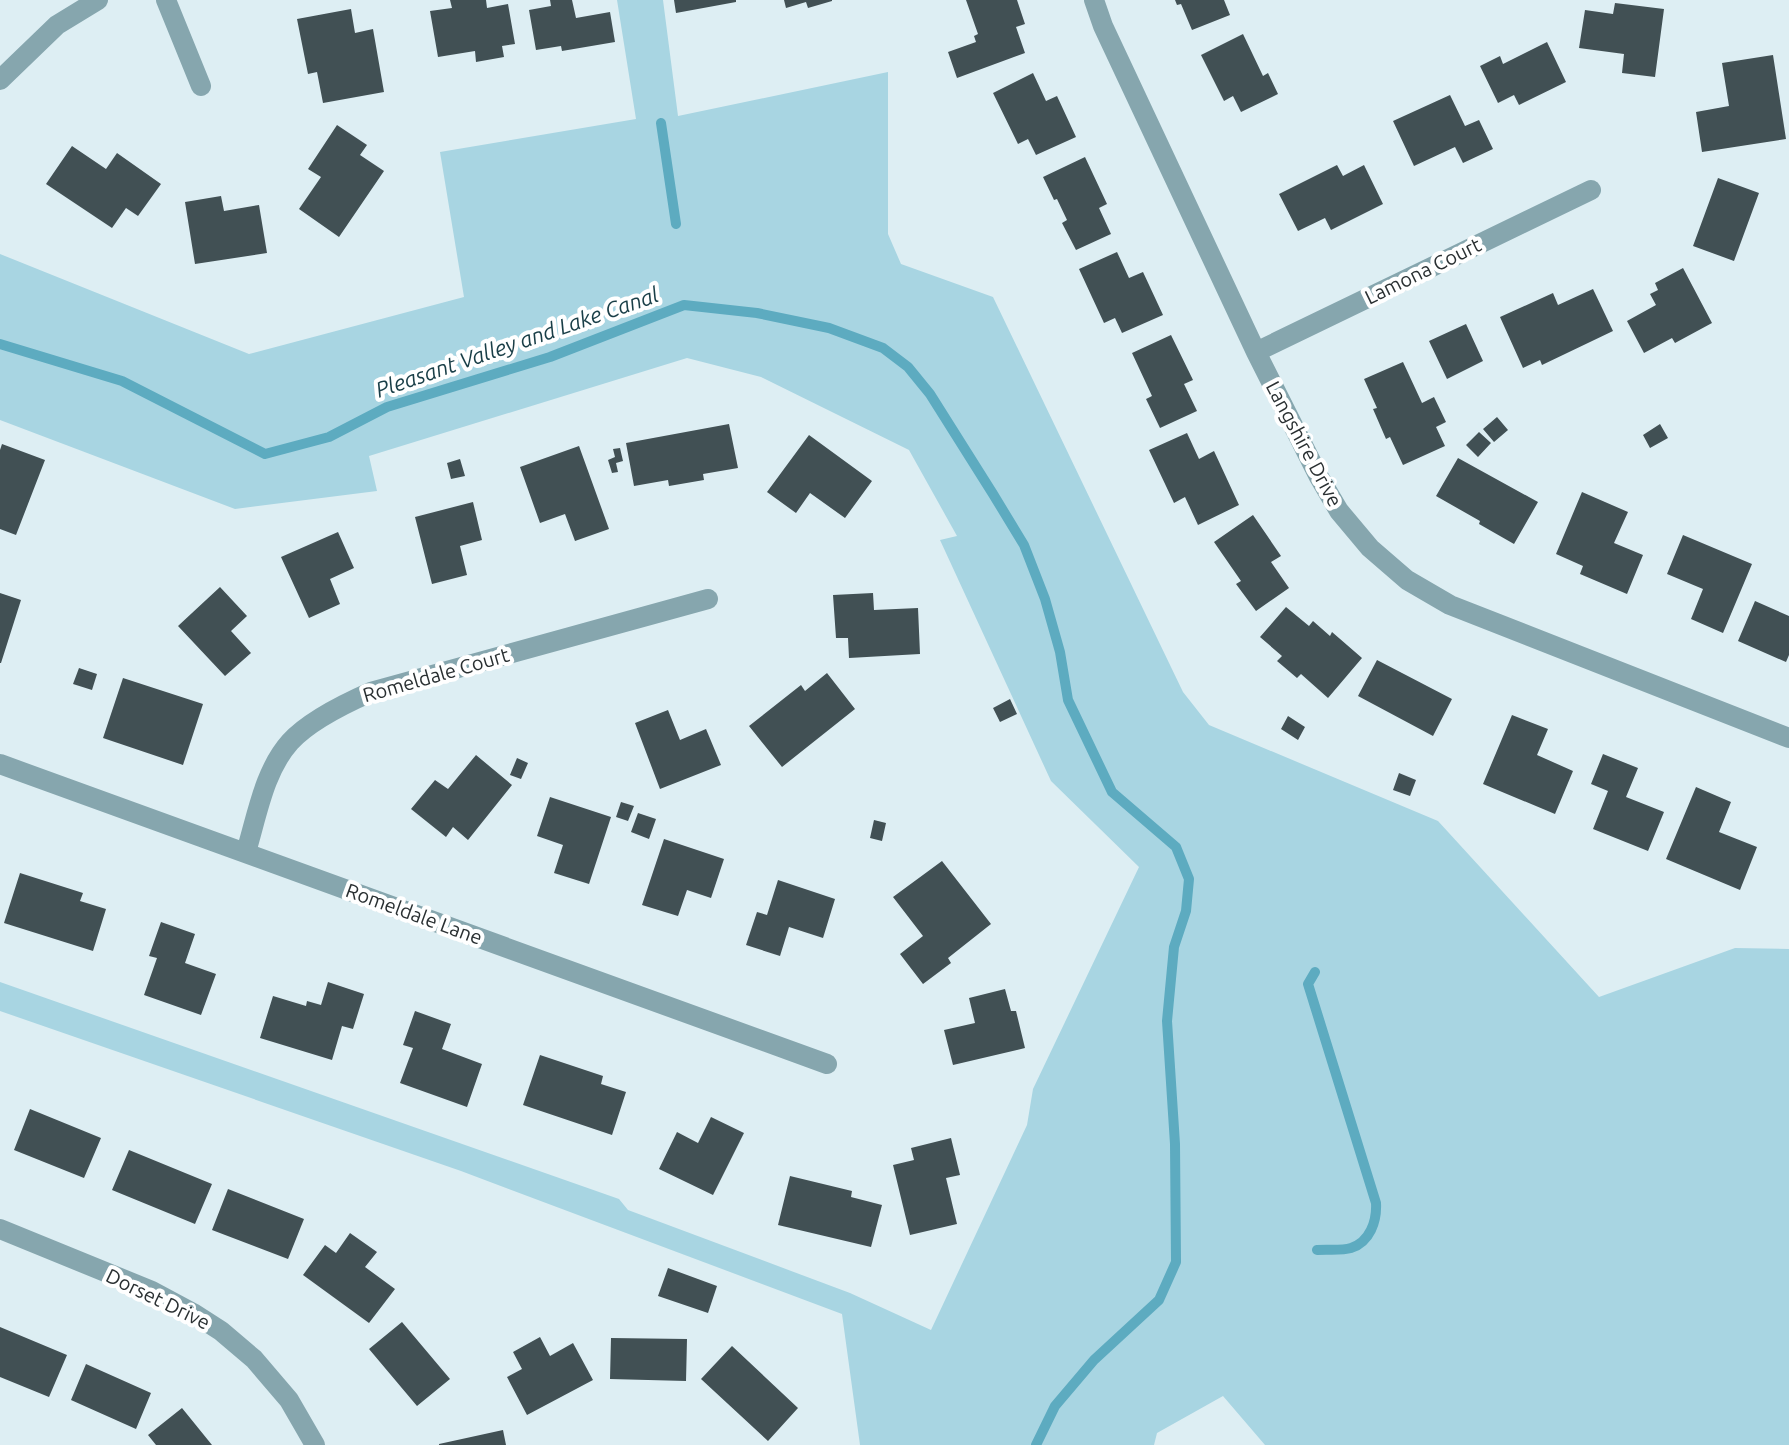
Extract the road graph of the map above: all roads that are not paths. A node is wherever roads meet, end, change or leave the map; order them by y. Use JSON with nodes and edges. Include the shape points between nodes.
{"nodes":[{"id":1,"x":98,"y":0,"type":"edge"},
{"id":2,"x":166,"y":0,"type":"edge"},
{"id":3,"x":1094,"y":0,"type":"edge"},
{"id":4,"x":0,"y":80,"type":"edge"},
{"id":5,"x":201,"y":86,"type":"dead end"},
{"id":6,"x":1591,"y":190,"type":"dead end"},
{"id":7,"x":1256,"y":352,"type":"junction"},
{"id":8,"x":708,"y":599,"type":"dead end"},
{"id":9,"x":1789,"y":738,"type":"edge"},
{"id":10,"x":0,"y":764,"type":"edge"},
{"id":11,"x":246,"y":852,"type":"junction"},
{"id":12,"x":827,"y":1064,"type":"dead end"},
{"id":13,"x":0,"y":1229,"type":"edge"},
{"id":14,"x":315,"y":1445,"type":"edge"}],
"edges":[{"from":1,"to":4,"type":"street","via":[[57,25]]},
{"from":2,"to":5,"type":"street"},
{"from":3,"to":7,"type":"street","name":"Langshire Drive"},
{"from":6,"to":7,"type":"street","name":"Lamona Court"},
{"from":7,"to":9,"type":"street","name":"Langshire Drive","via":[[1339,511],[1407,580],[1450,605]]},
{"from":8,"to":11,"type":"street","name":"Romeldale Court","via":[[343,704],[291,741],[271,771]]},
{"from":10,"to":11,"type":"street","name":"Romeldale Lane"},
{"from":11,"to":12,"type":"street","name":"Romeldale Lane"},
{"from":13,"to":14,"type":"street","name":"Dorset Drive","via":[[152,1291],[221,1331],[289,1400]]}]}
